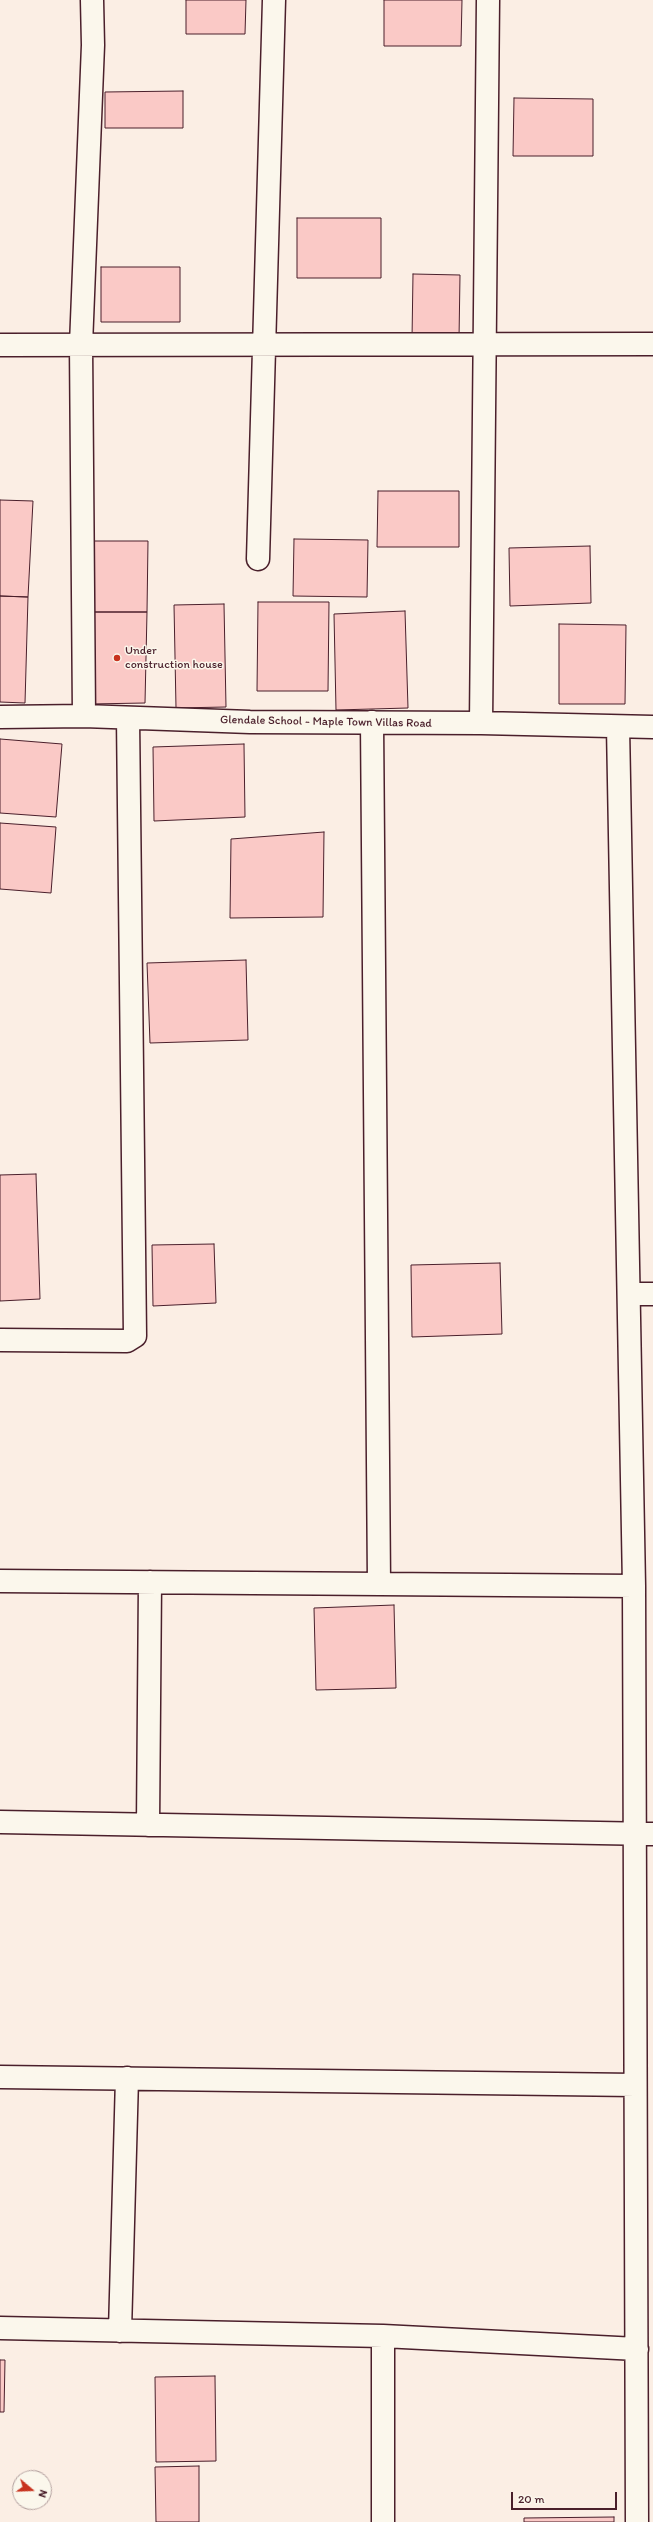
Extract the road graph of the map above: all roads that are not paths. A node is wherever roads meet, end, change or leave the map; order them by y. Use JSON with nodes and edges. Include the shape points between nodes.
{"nodes":[{"id":1,"x":92,"y":0,"type":"edge"},
{"id":2,"x":274,"y":0,"type":"edge"},
{"id":3,"x":488,"y":0,"type":"edge"},
{"id":4,"x":263,"y":343,"type":"junction"},
{"id":5,"x":485,"y":343,"type":"junction"},
{"id":6,"x":653,"y":344,"type":"edge"},
{"id":7,"x":0,"y":345,"type":"edge"},
{"id":8,"x":81,"y":345,"type":"junction"},
{"id":9,"x":258,"y":560,"type":"dead end"},
{"id":10,"x":84,"y":716,"type":"junction"},
{"id":11,"x":0,"y":717,"type":"edge"},
{"id":12,"x":128,"y":718,"type":"junction"},
{"id":13,"x":372,"y":722,"type":"junction"},
{"id":14,"x":482,"y":723,"type":"junction"},
{"id":15,"x":618,"y":726,"type":"junction"},
{"id":16,"x":653,"y":727,"type":"edge"},
{"id":17,"x":629,"y":1294,"type":"junction"},
{"id":18,"x":653,"y":1294,"type":"edge"},
{"id":19,"x":0,"y":1340,"type":"edge"},
{"id":20,"x":0,"y":1581,"type":"edge"},
{"id":21,"x":150,"y":1582,"type":"junction"},
{"id":22,"x":378,"y":1584,"type":"junction"},
{"id":23,"x":634,"y":1586,"type":"junction"},
{"id":24,"x":0,"y":1822,"type":"edge"},
{"id":25,"x":148,"y":1825,"type":"junction"},
{"id":26,"x":644,"y":1834,"type":"edge"},
{"id":27,"x":0,"y":2077,"type":"edge"},
{"id":28,"x":127,"y":2078,"type":"junction"},
{"id":29,"x":636,"y":2085,"type":"junction"},
{"id":30,"x":0,"y":2328,"type":"edge"},
{"id":31,"x":120,"y":2331,"type":"junction"},
{"id":32,"x":383,"y":2336,"type":"junction"},
{"id":33,"x":637,"y":2349,"type":"junction"},
{"id":34,"x":645,"y":2483,"type":"edge"},
{"id":35,"x":383,"y":2522,"type":"edge"},
{"id":36,"x":637,"y":2522,"type":"edge"}],
"edges":[{"from":1,"to":8,"type":"street","via":[[93,45]]},
{"from":2,"to":4,"type":"street"},
{"from":3,"to":5,"type":"street"},
{"from":4,"to":5,"type":"street"},
{"from":4,"to":8,"type":"street"},
{"from":4,"to":9,"type":"street"},
{"from":5,"to":6,"type":"street"},
{"from":5,"to":14,"type":"street"},
{"from":7,"to":8,"type":"street"},
{"from":8,"to":10,"type":"street"},
{"from":10,"to":11,"type":"street","name":"Glendale School - Maple Town Villas Road"},
{"from":10,"to":12,"type":"street","name":"Glendale School - Maple Town Villas Road"},
{"from":12,"to":13,"type":"street","name":"Glendale School - Maple Town Villas Road"},
{"from":12,"to":19,"type":"street","via":[[135,1336],[127,1341]]},
{"from":13,"to":14,"type":"street","name":"Glendale School - Maple Town Villas Road"},
{"from":13,"to":22,"type":"street"},
{"from":14,"to":15,"type":"street","name":"Glendale School - Maple Town Villas Road"},
{"from":15,"to":16,"type":"street","name":"Glendale School - Maple Town Villas Road"},
{"from":15,"to":17,"type":"street"},
{"from":17,"to":18,"type":"street"},
{"from":17,"to":23,"type":"street"},
{"from":20,"to":21,"type":"street"},
{"from":21,"to":22,"type":"street"},
{"from":21,"to":25,"type":"street"},
{"from":22,"to":23,"type":"street"},
{"from":23,"to":26,"type":"street"},
{"from":24,"to":25,"type":"street"},
{"from":25,"to":26,"type":"street"},
{"from":26,"to":29,"type":"street"},
{"from":27,"to":28,"type":"street"},
{"from":28,"to":29,"type":"street"},
{"from":28,"to":31,"type":"street"},
{"from":29,"to":33,"type":"street"},
{"from":30,"to":31,"type":"street"},
{"from":31,"to":32,"type":"street"},
{"from":32,"to":33,"type":"street"},
{"from":32,"to":35,"type":"street"},
{"from":33,"to":34,"type":"street"},
{"from":34,"to":36,"type":"street"}]}
